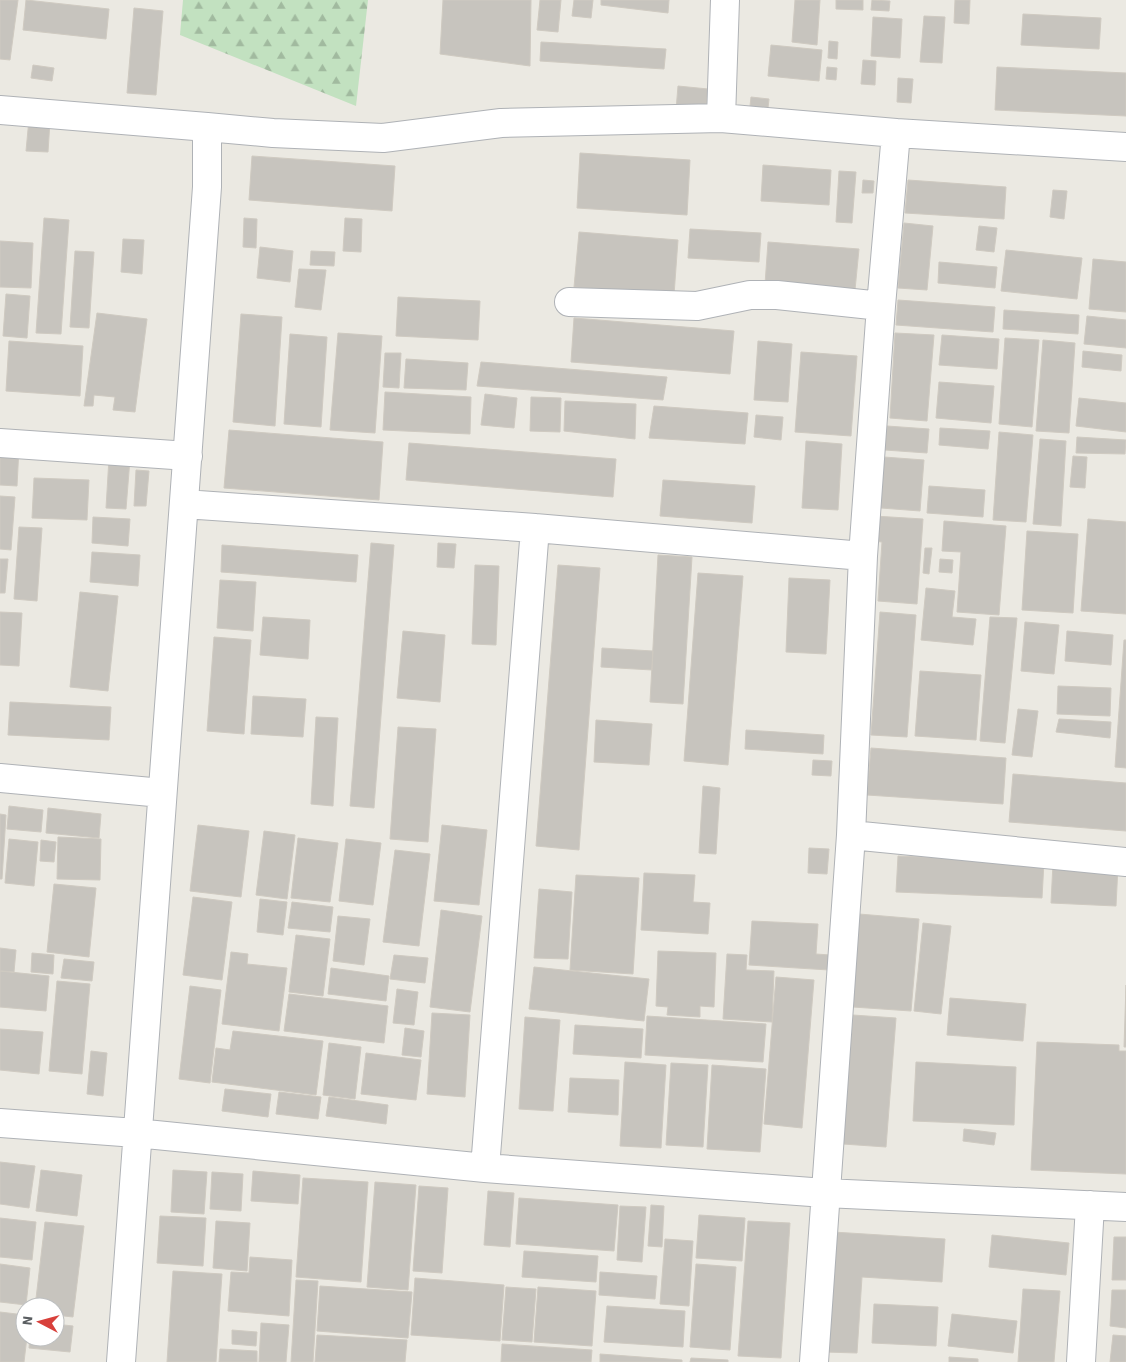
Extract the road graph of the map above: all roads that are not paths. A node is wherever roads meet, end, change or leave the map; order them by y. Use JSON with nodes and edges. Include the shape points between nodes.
{"nodes":[{"id":1,"x":725,"y":0,"type":"edge"},
{"id":2,"x":0,"y":110,"type":"edge"},
{"id":3,"x":721,"y":118,"type":"junction"},
{"id":4,"x":207,"y":127,"type":"junction"},
{"id":5,"x":896,"y":133,"type":"junction"},
{"id":6,"x":1126,"y":147,"type":"edge"},
{"id":7,"x":569,"y":302,"type":"dead end"},
{"id":8,"x":880,"y":306,"type":"junction"},
{"id":9,"x":0,"y":443,"type":"edge"},
{"id":10,"x":188,"y":456,"type":"junction"},
{"id":11,"x":184,"y":504,"type":"junction"},
{"id":12,"x":535,"y":528,"type":"junction"},
{"id":13,"x":863,"y":556,"type":"junction"},
{"id":14,"x":0,"y":778,"type":"edge"},
{"id":15,"x":162,"y":793,"type":"junction"},
{"id":16,"x":851,"y":835,"type":"junction"},
{"id":17,"x":1126,"y":862,"type":"edge"},
{"id":18,"x":0,"y":1123,"type":"edge"},
{"id":19,"x":136,"y":1133,"type":"junction"},
{"id":20,"x":485,"y":1168,"type":"junction"},
{"id":21,"x":825,"y":1193,"type":"junction"},
{"id":22,"x":1090,"y":1206,"type":"junction"},
{"id":23,"x":1126,"y":1207,"type":"edge"},
{"id":24,"x":121,"y":1362,"type":"edge"},
{"id":25,"x":814,"y":1362,"type":"edge"},
{"id":26,"x":1081,"y":1362,"type":"edge"}],
"edges":[{"from":1,"to":3,"type":"street"},
{"from":2,"to":4,"type":"street"},
{"from":3,"to":4,"type":"street","via":[[501,123],[383,138]]},
{"from":3,"to":5,"type":"street"},
{"from":4,"to":10,"type":"street","via":[[208,158]]},
{"from":5,"to":6,"type":"street"},
{"from":5,"to":8,"type":"street"},
{"from":7,"to":8,"type":"street","via":[[697,306],[750,295],[777,294]]},
{"from":8,"to":13,"type":"street"},
{"from":9,"to":10,"type":"street"},
{"from":10,"to":11,"type":"street"},
{"from":11,"to":12,"type":"street"},
{"from":11,"to":15,"type":"street"},
{"from":12,"to":13,"type":"street"},
{"from":12,"to":20,"type":"street"},
{"from":13,"to":16,"type":"street"},
{"from":14,"to":15,"type":"street"},
{"from":15,"to":19,"type":"street"},
{"from":16,"to":17,"type":"street"},
{"from":16,"to":21,"type":"street"},
{"from":18,"to":19,"type":"street"},
{"from":19,"to":20,"type":"street"},
{"from":19,"to":24,"type":"street"},
{"from":20,"to":21,"type":"street"},
{"from":21,"to":22,"type":"street"},
{"from":21,"to":25,"type":"street"},
{"from":22,"to":23,"type":"street"},
{"from":22,"to":26,"type":"street"}]}
